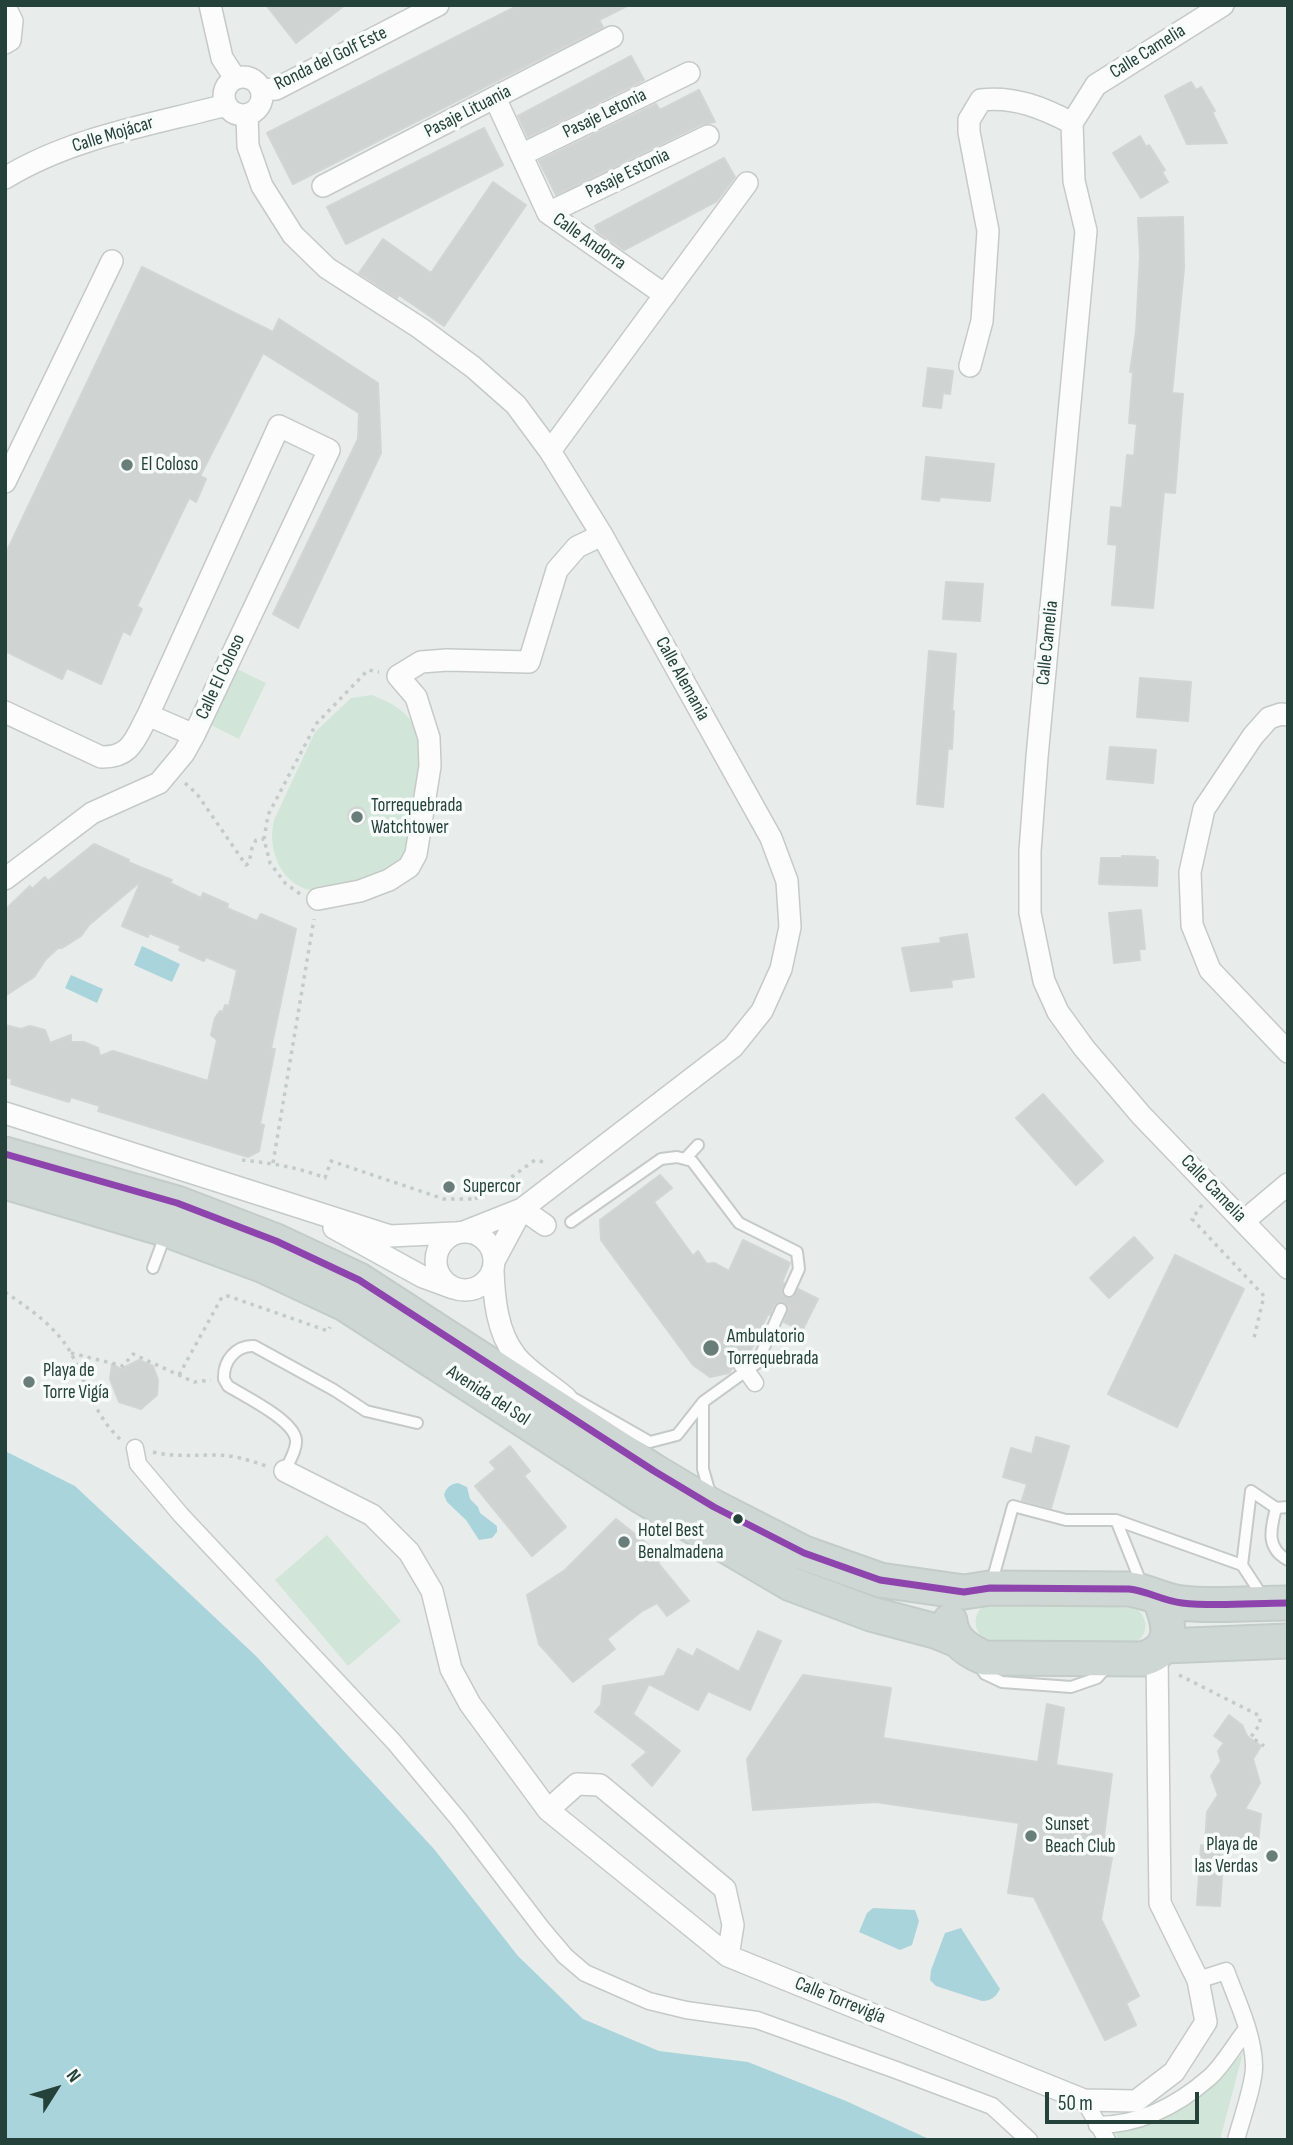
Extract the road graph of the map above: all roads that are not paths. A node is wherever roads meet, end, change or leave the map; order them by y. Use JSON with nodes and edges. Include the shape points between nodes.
{"nodes":[{"id":1,"x":210,"y":5,"type":"edge"},
{"id":2,"x":438,"y":5,"type":"edge"},
{"id":3,"x":1223,"y":5,"type":"edge"},
{"id":4,"x":5,"y":7,"type":"edge"},
{"id":5,"x":1190,"y":15,"type":"edge"},
{"id":6,"x":612,"y":37,"type":"dead end"},
{"id":7,"x":5,"y":43,"type":"edge"},
{"id":8,"x":689,"y":73,"type":"dead end"},
{"id":9,"x":235,"y":78,"type":"junction"},
{"id":10,"x":261,"y":90,"type":"junction"},
{"id":11,"x":495,"y":98,"type":"junction"},
{"id":12,"x":226,"y":105,"type":"junction"},
{"id":13,"x":247,"y":115,"type":"junction"},
{"id":14,"x":1072,"y":124,"type":"junction"},
{"id":15,"x":708,"y":136,"type":"dead end"},
{"id":16,"x":522,"y":155,"type":"junction"},
{"id":17,"x":5,"y":178,"type":"edge"},
{"id":18,"x":747,"y":183,"type":"dead end"},
{"id":19,"x":323,"y":186,"type":"dead end"},
{"id":20,"x":548,"y":213,"type":"junction"},
{"id":21,"x":112,"y":261,"type":"dead end"},
{"id":22,"x":665,"y":295,"type":"junction"},
{"id":23,"x":970,"y":366,"type":"dead end"},
{"id":24,"x":550,"y":451,"type":"junction"},
{"id":25,"x":5,"y":482,"type":"edge"},
{"id":26,"x":602,"y":535,"type":"junction"},
{"id":27,"x":5,"y":712,"type":"edge"},
{"id":28,"x":148,"y":715,"type":"junction"},
{"id":29,"x":1288,"y":715,"type":"edge"},
{"id":30,"x":189,"y":744,"type":"junction"},
{"id":31,"x":5,"y":879,"type":"edge"},
{"id":32,"x":318,"y":899,"type":"road end"},
{"id":33,"x":1288,"y":1052,"type":"edge"},
{"id":34,"x":5,"y":1113,"type":"edge"},
{"id":35,"x":698,"y":1145,"type":"dead end"},
{"id":36,"x":5,"y":1154,"type":"edge"},
{"id":37,"x":685,"y":1158,"type":"junction"},
{"id":38,"x":5,"y":1182,"type":"edge"},
{"id":39,"x":1288,"y":1184,"type":"edge"},
{"id":40,"x":286,"y":1202,"type":"junction"},
{"id":41,"x":513,"y":1213,"type":"junction"},
{"id":42,"x":1244,"y":1221,"type":"junction"},
{"id":43,"x":571,"y":1222,"type":"dead end"},
{"id":44,"x":545,"y":1225,"type":"dead end"},
{"id":45,"x":167,"y":1230,"type":"junction"},
{"id":46,"x":459,"y":1232,"type":"junction"},
{"id":47,"x":494,"y":1266,"type":"junction"},
{"id":48,"x":153,"y":1268,"type":"dead end"},
{"id":49,"x":1288,"y":1268,"type":"edge"},
{"id":50,"x":453,"y":1288,"type":"junction"},
{"id":51,"x":789,"y":1291,"type":"dead end"},
{"id":52,"x":781,"y":1309,"type":"dead end"},
{"id":53,"x":549,"y":1384,"type":"junction"},
{"id":54,"x":703,"y":1402,"type":"junction"},
{"id":55,"x":417,"y":1423,"type":"dead end"},
{"id":56,"x":135,"y":1448,"type":"road end"},
{"id":57,"x":285,"y":1471,"type":"joint"},
{"id":58,"x":654,"y":1471,"type":"junction"},
{"id":59,"x":714,"y":1507,"type":"junction"},
{"id":60,"x":1276,"y":1507,"type":"junction"},
{"id":61,"x":1288,"y":1507,"type":"edge"},
{"id":62,"x":1116,"y":1520,"type":"junction"},
{"id":63,"x":1288,"y":1560,"type":"edge"},
{"id":64,"x":1242,"y":1565,"type":"junction"},
{"id":65,"x":977,"y":1590,"type":"junction"},
{"id":66,"x":1152,"y":1595,"type":"junction"},
{"id":67,"x":1275,"y":1603,"type":"edge"},
{"id":68,"x":1288,"y":1641,"type":"edge"},
{"id":69,"x":963,"y":1646,"type":"junction"},
{"id":70,"x":1161,"y":1650,"type":"junction"},
{"id":71,"x":548,"y":1810,"type":"junction"},
{"id":72,"x":728,"y":1956,"type":"junction"},
{"id":73,"x":1198,"y":1980,"type":"junction"},
{"id":74,"x":1247,"y":2029,"type":"junction"},
{"id":75,"x":1084,"y":2100,"type":"junction"},
{"id":76,"x":1097,"y":2125,"type":"junction"},
{"id":77,"x":1029,"y":2140,"type":"edge"},
{"id":78,"x":1107,"y":2140,"type":"edge"},
{"id":79,"x":1236,"y":2140,"type":"edge"}],
"edges":[{"from":1,"to":9,"type":"street","via":[[222,58]]},
{"from":2,"to":10,"type":"street","name":"Ronda del Golf Este","via":[[276,89]]},
{"from":3,"to":5,"type":"street","name":"Calle Camelia"},
{"from":4,"to":7,"type":"street","via":[[12,21],[10,40]]},
{"from":5,"to":14,"type":"street","name":"Calle Camelia","via":[[1096,85]]},
{"from":6,"to":11,"type":"street","name":"Pasaje Lituania"},
{"from":8,"to":16,"type":"street","name":"Pasaje Letonia"},
{"from":9,"to":10,"type":"street","via":[[248,77]]},
{"from":9,"to":12,"type":"street","via":[[224,92]]},
{"from":10,"to":13,"type":"street","via":[[261,103]]},
{"from":11,"to":16,"type":"street","name":"Calle Andorra"},
{"from":11,"to":19,"type":"street","name":"Pasaje Lituania"},
{"from":12,"to":13,"type":"street"},
{"from":12,"to":17,"type":"street","name":"Calle Mojácar","via":[[106,134],[27,164]]},
{"from":13,"to":24,"type":"street","name":"Calle Alemania","via":[[248,146],[262,186],[293,234],[327,268],[473,367],[516,405]]},
{"from":14,"to":23,"type":"street","via":[[1044,108],[993,99],[981,100],[969,120],[988,231],[982,321]]},
{"from":14,"to":42,"type":"street","name":"Calle Camelia","via":[[1074,181],[1086,232],[1037,757],[1030,913],[1044,981],[1058,1012],[1140,1115]]},
{"from":15,"to":20,"type":"street","name":"Pasaje Estonia"},
{"from":16,"to":20,"type":"street","name":"Calle Andorra"},
{"from":18,"to":22,"type":"street"},
{"from":20,"to":22,"type":"street","name":"Calle Andorra"},
{"from":21,"to":25,"type":"street"},
{"from":22,"to":24,"type":"street"},
{"from":24,"to":26,"type":"street","name":"Calle Alemania"},
{"from":26,"to":32,"type":"street","via":[[577,547],[557,570],[528,662],[421,662],[398,676],[416,696],[429,738],[430,766],[416,854],[409,867],[389,880]]},
{"from":26,"to":41,"type":"street","name":"Calle Alemania","via":[[771,838],[787,881],[790,927],[781,969],[762,1011],[733,1047]]},
{"from":27,"to":28,"type":"street","via":[[101,757],[116,757],[129,749]]},
{"from":28,"to":30,"type":"street"},
{"from":28,"to":30,"type":"street","name":"Calle El Coloso","via":[[279,426],[329,450]]},
{"from":29,"to":33,"type":"street","via":[[1269,718],[1204,809],[1189,872],[1192,925],[1210,970]]},
{"from":30,"to":31,"type":"street","name":"Calle El Coloso","via":[[159,783],[92,813]]},
{"from":34,"to":40,"type":"street"},
{"from":35,"to":37,"type":"lane"},
{"from":36,"to":58,"type":"main road","name":"Avenida del Sol","via":[[177,1203],[276,1241],[359,1280]]},
{"from":37,"to":43,"type":"lane","via":[[661,1159]]},
{"from":37,"to":51,"type":"lane","via":[[692,1160],[740,1223],[797,1252],[799,1269]]},
{"from":38,"to":45,"type":"main road","name":"Avenida del Sol"},
{"from":39,"to":42,"type":"street"},
{"from":40,"to":46,"type":"street","via":[[390,1236]]},
{"from":40,"to":50,"type":"street","via":[[423,1277]]},
{"from":41,"to":44,"type":"street"},
{"from":41,"to":46,"type":"street"},
{"from":41,"to":47,"type":"street","name":"Calle Alemania"},
{"from":42,"to":49,"type":"street","name":"Calle Camelia"},
{"from":45,"to":48,"type":"lane"},
{"from":45,"to":69,"type":"main road","name":"Avenida del Sol","via":[[264,1266],[345,1304],[641,1496],[791,1584],[935,1631]]},
{"from":46,"to":47,"type":"street","via":[[489,1243]]},
{"from":46,"to":50,"type":"street","via":[[440,1246],[436,1265]]},
{"from":47,"to":50,"type":"street","via":[[481,1286]]},
{"from":47,"to":53,"type":"street","via":[[494,1296],[506,1338],[515,1355]]},
{"from":52,"to":54,"type":"lane","via":[[757,1363]]},
{"from":53,"to":54,"type":"lane","via":[[650,1442],[677,1435]]},
{"from":53,"to":58,"type":"street"},
{"from":54,"to":59,"type":"lane","via":[[703,1469]]},
{"from":55,"to":57,"type":"lane","via":[[366,1411],[254,1346],[243,1345],[226,1365],[223,1379],[292,1430],[296,1446]]},
{"from":56,"to":77,"type":"street","via":[[138,1464],[181,1515],[394,1742],[543,1930],[585,1973],[649,2001],[757,2020],[992,2106]]},
{"from":57,"to":71,"type":"street","name":"Calle Torrevigía","via":[[372,1515],[410,1552],[432,1591],[451,1669],[470,1704]]},
{"from":58,"to":59,"type":"main road","name":"Avenida del Sol"},
{"from":59,"to":65,"type":"main road","name":"Avenida del Sol","via":[[804,1553]]},
{"from":60,"to":61,"type":"lane"},
{"from":60,"to":63,"type":"lane","via":[[1271,1540]]},
{"from":60,"to":64,"type":"lane","via":[[1251,1491]]},
{"from":62,"to":64,"type":"lane"},
{"from":62,"to":65,"type":"lane","via":[[1052,1518],[1013,1506]]},
{"from":62,"to":66,"type":"lane"},
{"from":64,"to":67,"type":"lane","via":[[1257,1588]]},
{"from":65,"to":66,"type":"main road","name":"Avenida del Sol"},
{"from":65,"to":69,"type":"main road","via":[[953,1605],[951,1628]]},
{"from":66,"to":67,"type":"main road","via":[[1183,1604]]},
{"from":66,"to":70,"type":"main road","via":[[1167,1624]]},
{"from":68,"to":70,"type":"main road"},
{"from":69,"to":70,"type":"main road","name":"Avenida del Sol","via":[[985,1658],[1143,1659]]},
{"from":70,"to":73,"type":"street","name":"Calle Torrevigía","via":[[1160,1903]]},
{"from":71,"to":72,"type":"street","name":"Calle Torrevigía"},
{"from":71,"to":72,"type":"street","via":[[577,1784],[600,1785],[725,1889],[733,1926]]},
{"from":72,"to":75,"type":"street","name":"Calle Torrevigía"},
{"from":73,"to":74,"type":"street","via":[[1226,1971]]},
{"from":73,"to":75,"type":"street","name":"Calle Torrevigía","via":[[1206,2022],[1174,2072],[1136,2101]]},
{"from":74,"to":76,"type":"street","via":[[1211,2076],[1154,2115]]},
{"from":74,"to":79,"type":"street","via":[[1255,2068]]},
{"from":75,"to":76,"type":"street"},
{"from":76,"to":78,"type":"street"}]}
